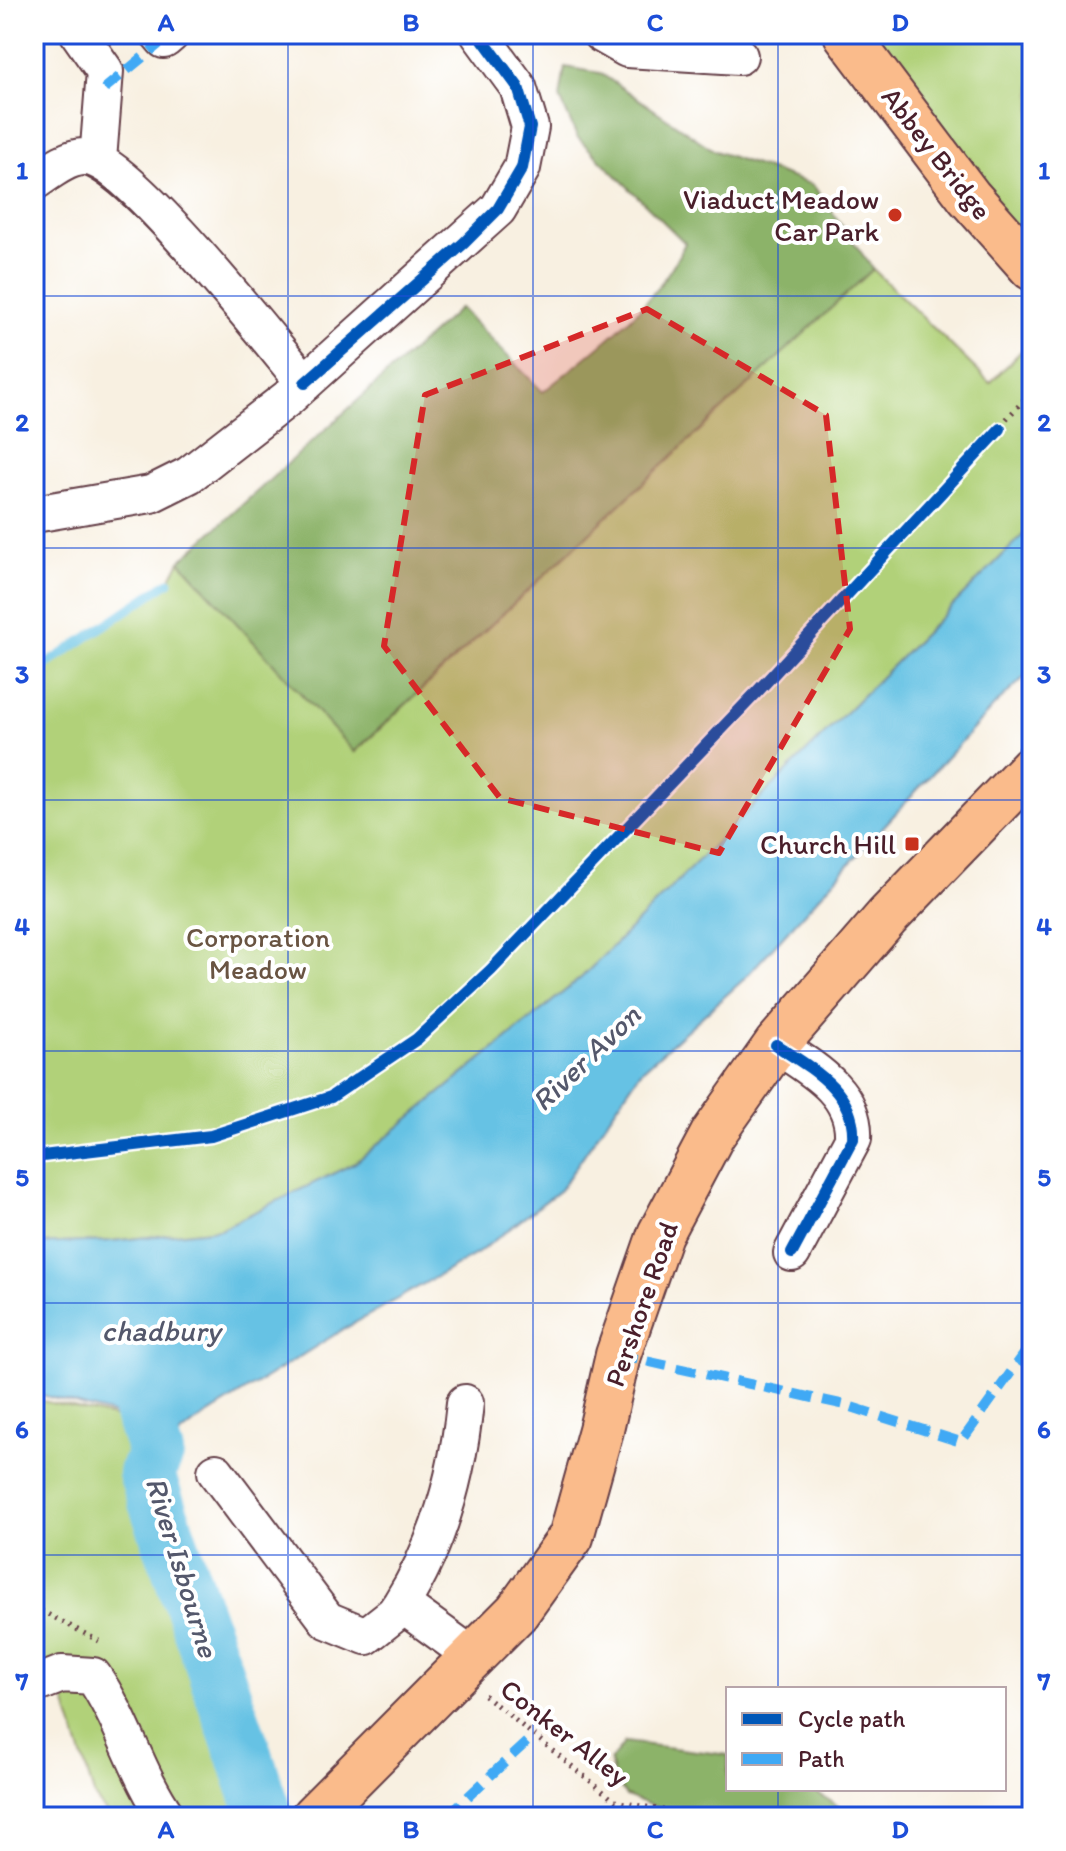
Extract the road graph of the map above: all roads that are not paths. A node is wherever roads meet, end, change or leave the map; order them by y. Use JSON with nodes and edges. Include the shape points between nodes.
{"nodes":[{"id":1,"x":79,"y":34,"type":"edge"},
{"id":2,"x":159,"y":34,"type":"edge"},
{"id":3,"x":171,"y":34,"type":"edge"},
{"id":4,"x":479,"y":34,"type":"edge"},
{"id":5,"x":601,"y":34,"type":"edge"},
{"id":6,"x":846,"y":34,"type":"edge"},
{"id":7,"x":739,"y":56,"type":"dead end"},
{"id":8,"x":98,"y":160,"type":"junction"},
{"id":9,"x":34,"y":182,"type":"edge"},
{"id":10,"x":1032,"y":268,"type":"edge"},
{"id":11,"x":305,"y":383,"type":"junction"},
{"id":12,"x":34,"y":514,"type":"edge"},
{"id":13,"x":1032,"y":767,"type":"edge"},
{"id":14,"x":776,"y":1045,"type":"junction"},
{"id":15,"x":792,"y":1253,"type":"dead end"},
{"id":16,"x":465,"y":1403,"type":"dead end"},
{"id":17,"x":216,"y":1472,"type":"dead end"},
{"id":18,"x":401,"y":1604,"type":"junction"},
{"id":19,"x":466,"y":1665,"type":"junction"},
{"id":20,"x":34,"y":1685,"type":"edge"},
{"id":21,"x":167,"y":1817,"type":"edge"},
{"id":22,"x":313,"y":1817,"type":"edge"}],
"edges":[{"from":1,"to":8,"type":"street","via":[[105,71]]},
{"from":2,"to":3,"type":"street","via":[[164,40]]},
{"from":4,"to":11,"type":"street","via":[[518,87],[530,127],[522,168],[487,221]]},
{"from":5,"to":7,"type":"street","via":[[627,49]]},
{"from":6,"to":10,"type":"main road","name":"Abbey Bridge","via":[[969,197]]},
{"from":8,"to":9,"type":"street","via":[[65,162]]},
{"from":8,"to":11,"type":"street","via":[[133,187],[195,253]]},
{"from":11,"to":12,"type":"street","via":[[189,475],[151,494]]},
{"from":13,"to":14,"type":"main road","name":"Pershore Road","via":[[887,917]]},
{"from":14,"to":15,"type":"street","via":[[823,1075],[854,1121],[853,1139]]},
{"from":14,"to":19,"type":"main road","name":"Pershore Road","via":[[713,1134],[660,1234],[618,1355],[571,1537],[517,1612]]},
{"from":16,"to":18,"type":"street","via":[[459,1461],[422,1571]]},
{"from":17,"to":18,"type":"street","via":[[327,1620],[366,1636]]},
{"from":18,"to":19,"type":"street"},
{"from":19,"to":22,"type":"main road","name":"Pershore Road"},
{"from":20,"to":21,"type":"street","via":[[62,1674],[93,1676],[112,1703],[146,1787]]}]}
